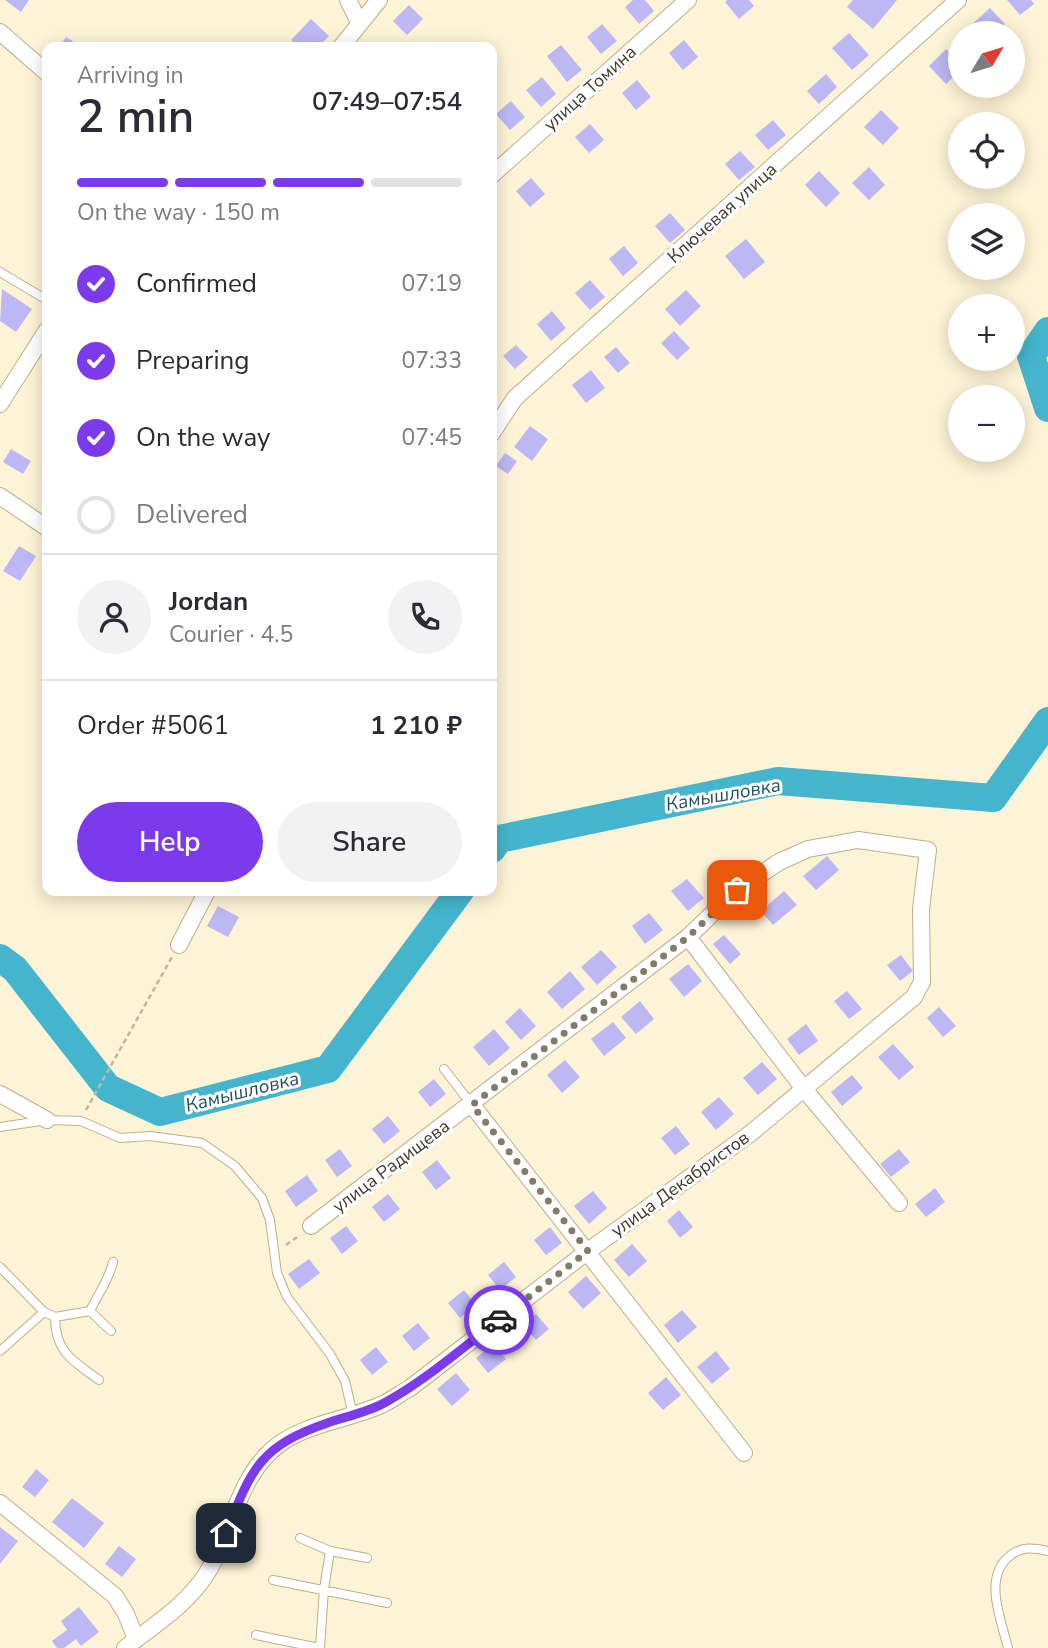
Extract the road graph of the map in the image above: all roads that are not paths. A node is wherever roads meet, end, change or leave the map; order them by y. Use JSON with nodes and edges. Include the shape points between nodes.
{"nodes":[{"id":1,"x":348,"y":0,"type":"edge"},
{"id":2,"x":379,"y":0,"type":"edge"},
{"id":3,"x":688,"y":0,"type":"edge"},
{"id":4,"x":947,"y":4,"type":"edge"},
{"id":5,"x":360,"y":24,"type":"junction"},
{"id":6,"x":0,"y":32,"type":"edge"},
{"id":7,"x":345,"y":42,"type":"edge"},
{"id":8,"x":42,"y":69,"type":"edge"},
{"id":9,"x":497,"y":171,"type":"edge"},
{"id":10,"x":0,"y":272,"type":"edge"},
{"id":11,"x":42,"y":297,"type":"edge"},
{"id":12,"x":42,"y":338,"type":"edge"},
{"id":13,"x":0,"y":404,"type":"edge"},
{"id":14,"x":497,"y":425,"type":"edge"},
{"id":15,"x":0,"y":496,"type":"edge"},
{"id":16,"x":42,"y":525,"type":"edge"},
{"id":17,"x":928,"y":850,"type":"joint"},
{"id":18,"x":204,"y":896,"type":"edge"},
{"id":19,"x":688,"y":937,"type":"junction"},
{"id":20,"x":178,"y":945,"type":"road end"},
{"id":21,"x":444,"y":1069,"type":"dead end"},
{"id":22,"x":804,"y":1089,"type":"junction"},
{"id":23,"x":0,"y":1094,"type":"edge"},
{"id":24,"x":472,"y":1105,"type":"junction"},
{"id":25,"x":47,"y":1121,"type":"junction"},
{"id":26,"x":0,"y":1127,"type":"edge"},
{"id":27,"x":899,"y":1203,"type":"dead end"},
{"id":28,"x":312,"y":1226,"type":"road end"},
{"id":29,"x":588,"y":1251,"type":"junction"},
{"id":30,"x":113,"y":1262,"type":"dead end"},
{"id":31,"x":0,"y":1267,"type":"edge"},
{"id":32,"x":90,"y":1311,"type":"junction"},
{"id":33,"x":44,"y":1312,"type":"junction"},
{"id":34,"x":55,"y":1317,"type":"junction"},
{"id":35,"x":111,"y":1331,"type":"dead end"},
{"id":36,"x":0,"y":1351,"type":"edge"},
{"id":37,"x":99,"y":1380,"type":"dead end"},
{"id":38,"x":353,"y":1415,"type":"junction"},
{"id":39,"x":744,"y":1453,"type":"dead end"},
{"id":40,"x":0,"y":1503,"type":"edge"},
{"id":41,"x":300,"y":1538,"type":"dead end"},
{"id":42,"x":330,"y":1550,"type":"junction"},
{"id":43,"x":1048,"y":1551,"type":"edge"},
{"id":44,"x":367,"y":1558,"type":"dead end"},
{"id":45,"x":273,"y":1580,"type":"dead end"},
{"id":46,"x":324,"y":1589,"type":"junction"},
{"id":47,"x":387,"y":1603,"type":"dead end"},
{"id":48,"x":256,"y":1635,"type":"dead end"},
{"id":49,"x":130,"y":1644,"type":"edge"},
{"id":50,"x":319,"y":1648,"type":"edge"},
{"id":51,"x":1007,"y":1648,"type":"edge"}],
"edges":[{"from":1,"to":5,"type":"street"},
{"from":2,"to":5,"type":"street"},
{"from":3,"to":9,"type":"street","name":"улица Томина"},
{"from":4,"to":14,"type":"street","name":"Ключевая улица","via":[[515,398]]},
{"from":5,"to":7,"type":"street"},
{"from":6,"to":8,"type":"street"},
{"from":10,"to":11,"type":"lane"},
{"from":12,"to":13,"type":"street"},
{"from":15,"to":16,"type":"street"},
{"from":17,"to":19,"type":"street","name":"улица Радищева","via":[[858,840],[808,849],[737,890]]},
{"from":17,"to":22,"type":"street","name":"улица Декабристов","via":[[921,909],[922,982],[914,997]]},
{"from":18,"to":20,"type":"street"},
{"from":19,"to":22,"type":"street"},
{"from":19,"to":24,"type":"street","name":"улица Радищева"},
{"from":21,"to":24,"type":"lane"},
{"from":22,"to":27,"type":"street"},
{"from":22,"to":29,"type":"street","name":"улица Декабристов"},
{"from":23,"to":25,"type":"street"},
{"from":24,"to":28,"type":"street","name":"улица Радищева"},
{"from":24,"to":29,"type":"street"},
{"from":25,"to":26,"type":"lane"},
{"from":25,"to":38,"type":"lane","via":[[81,1121],[120,1138],[150,1136],[202,1143],[235,1166],[262,1198],[270,1220],[276,1273],[287,1297],[345,1381]]},
{"from":29,"to":38,"type":"street","name":"улица Декабристов","via":[[410,1388]]},
{"from":29,"to":39,"type":"street"},
{"from":30,"to":32,"type":"lane","via":[[110,1277]]},
{"from":31,"to":33,"type":"lane"},
{"from":32,"to":34,"type":"lane"},
{"from":32,"to":35,"type":"lane"},
{"from":33,"to":34,"type":"lane"},
{"from":33,"to":36,"type":"lane"},
{"from":34,"to":37,"type":"lane","via":[[55,1333],[69,1359]]},
{"from":38,"to":49,"type":"street","name":"улица Декабристов","via":[[303,1431],[270,1452],[242,1493],[206,1574],[170,1614]]},
{"from":40,"to":49,"type":"street","via":[[115,1596],[127,1614]]},
{"from":41,"to":42,"type":"lane"},
{"from":42,"to":44,"type":"lane"},
{"from":42,"to":46,"type":"lane"},
{"from":43,"to":51,"type":"lane","via":[[1017,1551],[998,1568],[995,1591]]},
{"from":45,"to":46,"type":"lane"},
{"from":46,"to":47,"type":"lane"},
{"from":46,"to":50,"type":"lane"},
{"from":48,"to":50,"type":"lane"}]}
